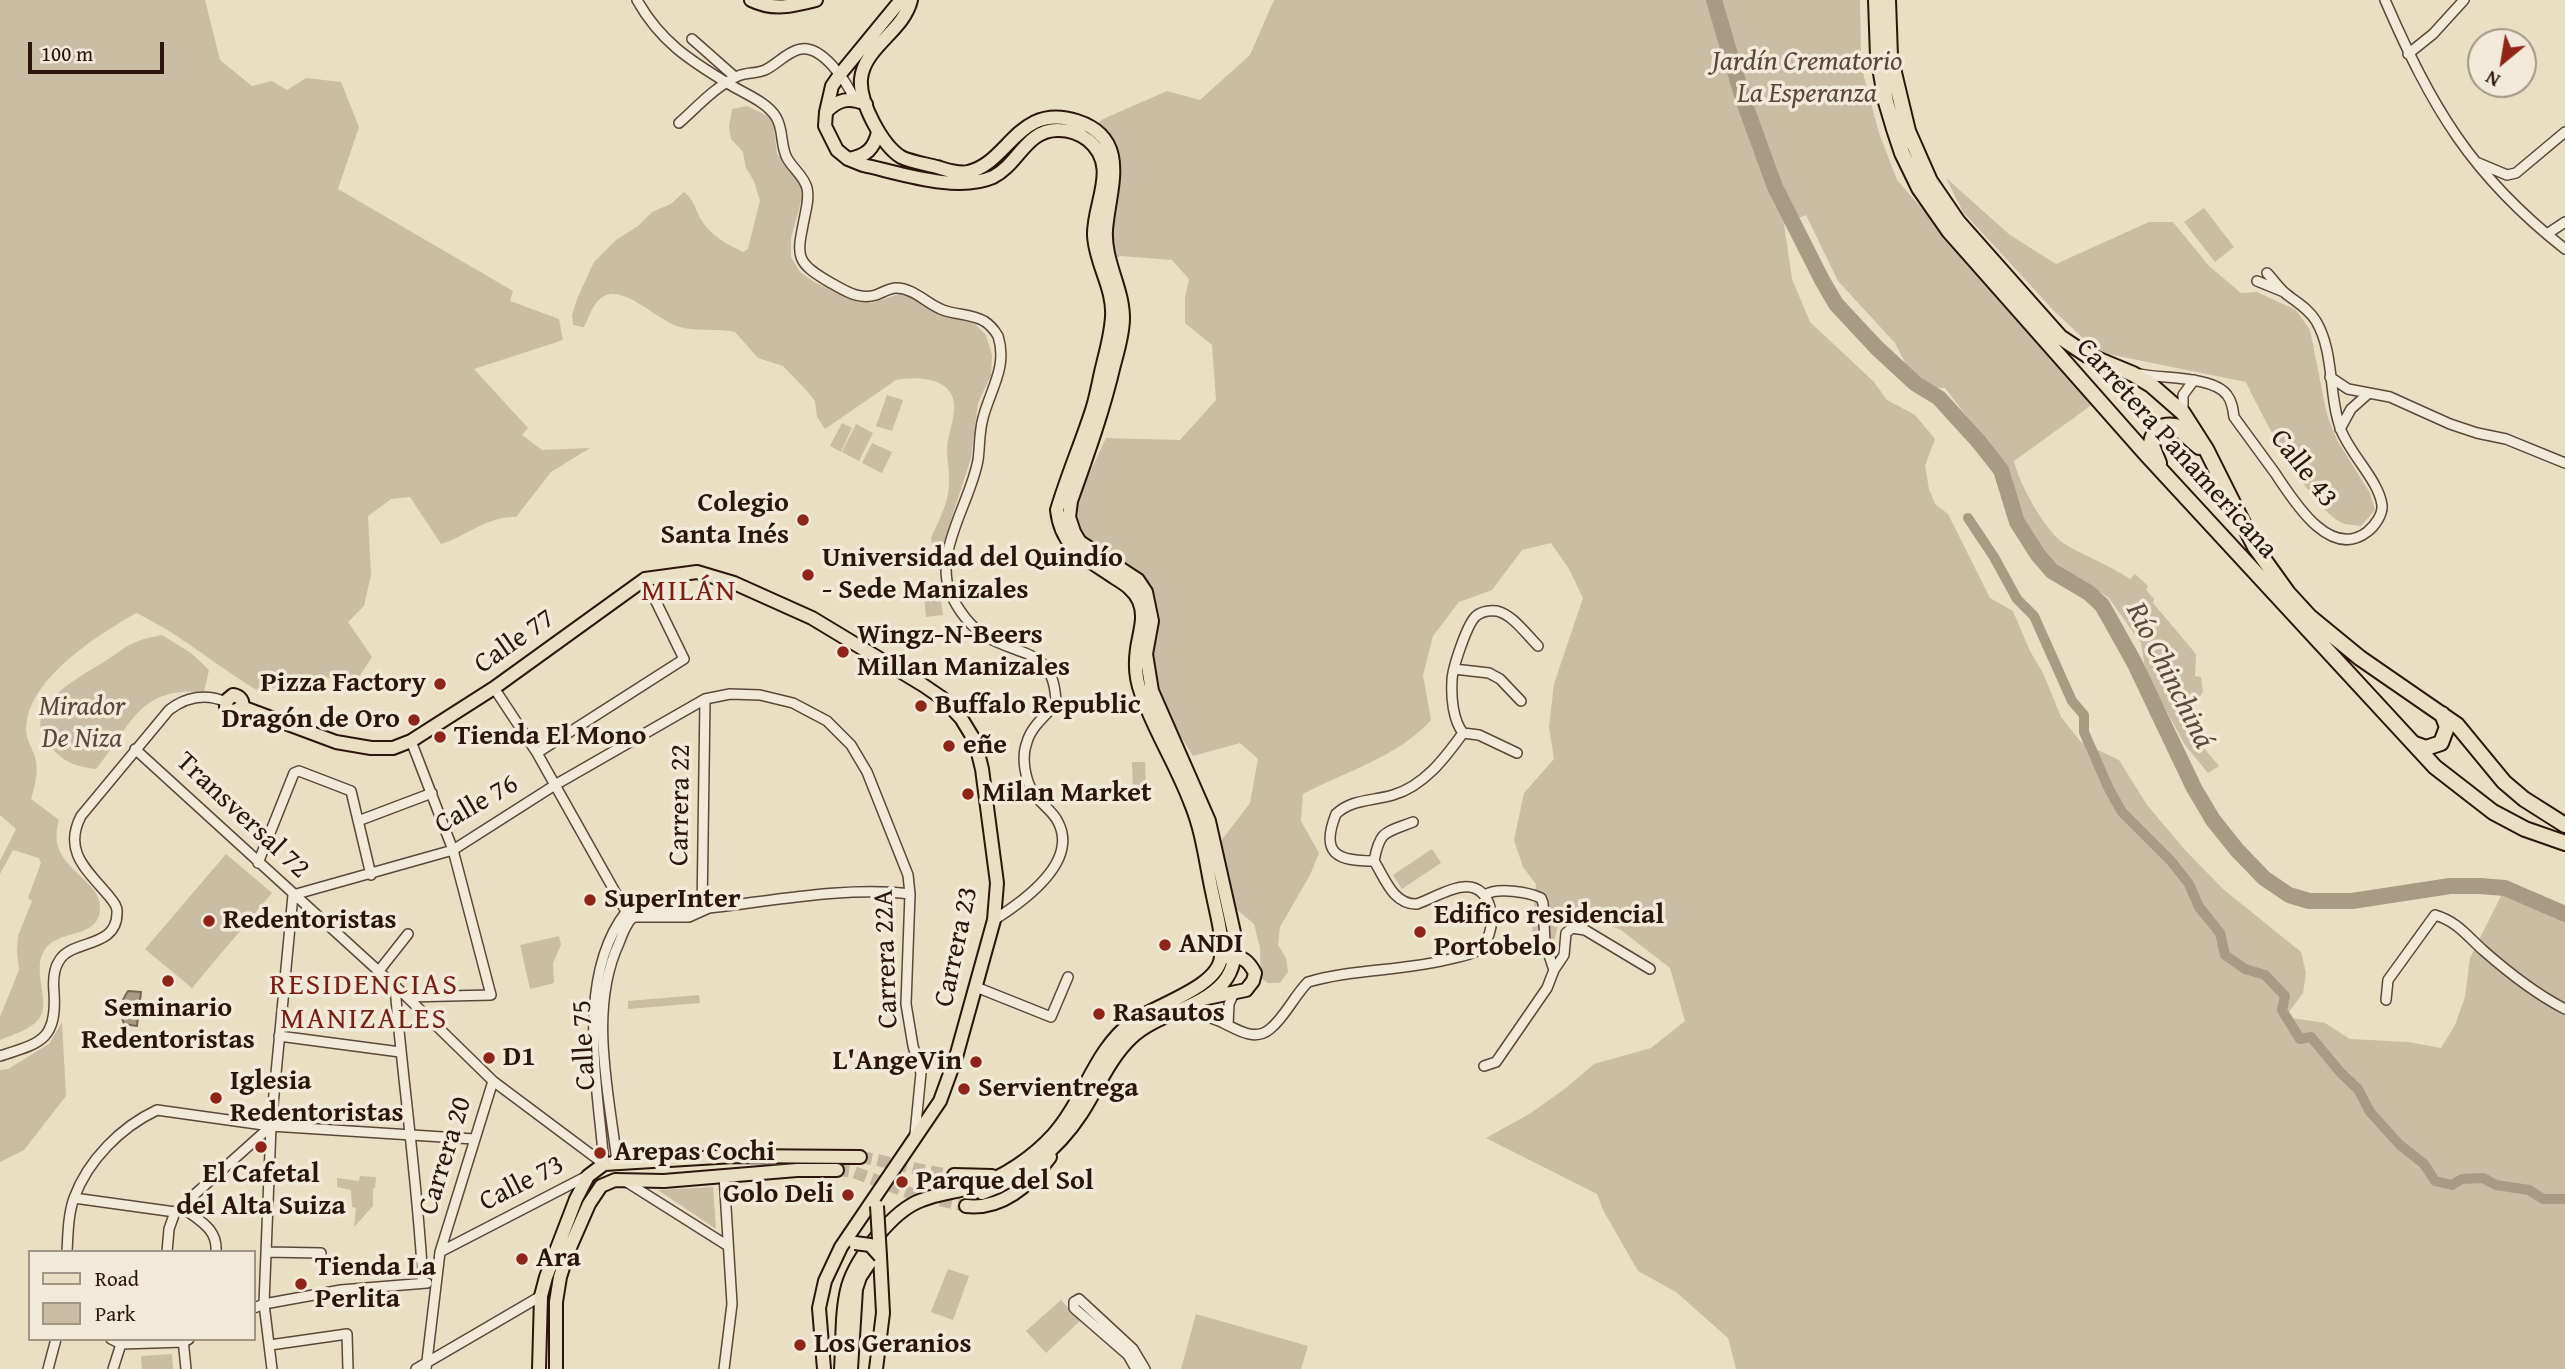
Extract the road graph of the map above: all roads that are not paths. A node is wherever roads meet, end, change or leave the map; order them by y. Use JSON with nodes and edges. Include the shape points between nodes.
{"nodes":[{"id":1,"x":637,"y":0,"type":"edge"},
{"id":2,"x":751,"y":0,"type":"edge"},
{"id":3,"x":816,"y":0,"type":"edge"},
{"id":4,"x":901,"y":0,"type":"edge"},
{"id":5,"x":911,"y":0,"type":"edge"},
{"id":6,"x":1876,"y":0,"type":"edge"},
{"id":7,"x":1888,"y":0,"type":"edge"},
{"id":8,"x":2385,"y":0,"type":"edge"},
{"id":9,"x":2463,"y":0,"type":"edge"},
{"id":10,"x":692,"y":39,"type":"dead end"},
{"id":11,"x":2408,"y":54,"type":"junction"},
{"id":12,"x":827,"y":61,"type":"junction"},
{"id":13,"x":841,"y":73,"type":"junction"},
{"id":14,"x":731,"y":80,"type":"junction"},
{"id":15,"x":832,"y":86,"type":"junction"},
{"id":16,"x":861,"y":102,"type":"junction"},
{"id":17,"x":826,"y":112,"type":"junction"},
{"id":18,"x":678,"y":123,"type":"dead end"},
{"id":19,"x":878,"y":132,"type":"junction"},
{"id":20,"x":2565,"y":132,"type":"edge"},
{"id":21,"x":848,"y":159,"type":"junction"},
{"id":22,"x":2473,"y":161,"type":"junction"},
{"id":23,"x":2565,"y":222,"type":"edge"},
{"id":24,"x":2547,"y":234,"type":"junction"},
{"id":25,"x":2565,"y":249,"type":"edge"},
{"id":26,"x":2267,"y":273,"type":"dead end"},
{"id":27,"x":2257,"y":281,"type":"dead end"},
{"id":28,"x":2284,"y":292,"type":"junction"},
{"id":29,"x":2108,"y":364,"type":"junction"},
{"id":30,"x":2330,"y":377,"type":"junction"},
{"id":31,"x":2194,"y":380,"type":"junction"},
{"id":32,"x":2369,"y":393,"type":"junction"},
{"id":33,"x":2183,"y":413,"type":"junction"},
{"id":34,"x":2340,"y":429,"type":"junction"},
{"id":35,"x":2565,"y":463,"type":"edge"},
{"id":36,"x":2216,"y":467,"type":"junction"},
{"id":37,"x":2163,"y":474,"type":"junction"},
{"id":38,"x":645,"y":579,"type":"junction"},
{"id":39,"x":1538,"y":646,"type":"dead end"},
{"id":40,"x":1454,"y":669,"type":"junction"},
{"id":41,"x":494,"y":688,"type":"junction"},
{"id":42,"x":705,"y":699,"type":"junction"},
{"id":43,"x":1521,"y":701,"type":"dead end"},
{"id":44,"x":226,"y":702,"type":"joint"},
{"id":45,"x":2440,"y":713,"type":"junction"},
{"id":46,"x":1463,"y":733,"type":"junction"},
{"id":47,"x":2411,"y":740,"type":"junction"},
{"id":48,"x":411,"y":741,"type":"junction"},
{"id":49,"x":135,"y":749,"type":"junction"},
{"id":50,"x":537,"y":753,"type":"junction"},
{"id":51,"x":1517,"y":753,"type":"dead end"},
{"id":52,"x":555,"y":785,"type":"junction"},
{"id":53,"x":432,"y":793,"type":"junction"},
{"id":54,"x":358,"y":821,"type":"junction"},
{"id":55,"x":1413,"y":822,"type":"dead end"},
{"id":56,"x":2565,"y":825,"type":"edge"},
{"id":57,"x":2565,"y":843,"type":"edge"},
{"id":58,"x":453,"y":850,"type":"junction"},
{"id":59,"x":1374,"y":861,"type":"junction"},
{"id":60,"x":258,"y":863,"type":"junction"},
{"id":61,"x":372,"y":875,"type":"junction"},
{"id":62,"x":910,"y":894,"type":"junction"},
{"id":63,"x":293,"y":895,"type":"junction"},
{"id":64,"x":1485,"y":895,"type":"junction"},
{"id":65,"x":702,"y":911,"type":"junction"},
{"id":66,"x":629,"y":916,"type":"junction"},
{"id":67,"x":994,"y":920,"type":"junction"},
{"id":68,"x":408,"y":934,"type":"dead end"},
{"id":69,"x":1235,"y":956,"type":"junction"},
{"id":70,"x":1221,"y":960,"type":"junction"},
{"id":71,"x":1650,"y":969,"type":"dead end"},
{"id":72,"x":1553,"y":970,"type":"junction"},
{"id":73,"x":378,"y":972,"type":"junction"},
{"id":74,"x":1068,"y":977,"type":"dead end"},
{"id":75,"x":395,"y":986,"type":"junction"},
{"id":76,"x":976,"y":987,"type":"junction"},
{"id":77,"x":1234,"y":993,"type":"junction"},
{"id":78,"x":407,"y":997,"type":"junction"},
{"id":79,"x":1199,"y":1000,"type":"junction"},
{"id":80,"x":2386,"y":1000,"type":"dead end"},
{"id":81,"x":2565,"y":1009,"type":"edge"},
{"id":82,"x":1171,"y":1014,"type":"junction"},
{"id":83,"x":1228,"y":1025,"type":"junction"},
{"id":84,"x":279,"y":1036,"type":"junction"},
{"id":85,"x":400,"y":1052,"type":"junction"},
{"id":86,"x":0,"y":1056,"type":"edge"},
{"id":87,"x":1484,"y":1066,"type":"dead end"},
{"id":88,"x":493,"y":1081,"type":"junction"},
{"id":89,"x":271,"y":1126,"type":"junction"},
{"id":90,"x":412,"y":1133,"type":"junction"},
{"id":91,"x":915,"y":1134,"type":"junction"},
{"id":92,"x":474,"y":1139,"type":"junction"},
{"id":93,"x":1060,"y":1142,"type":"junction"},
{"id":94,"x":860,"y":1157,"type":"tunnel mouth"},
{"id":95,"x":693,"y":1159,"type":"junction"},
{"id":96,"x":664,"y":1162,"type":"junction"},
{"id":97,"x":611,"y":1163,"type":"junction"},
{"id":98,"x":837,"y":1170,"type":"tunnel mouth"},
{"id":99,"x":1003,"y":1174,"type":"junction"},
{"id":100,"x":724,"y":1175,"type":"junction"},
{"id":101,"x":954,"y":1175,"type":"tunnel mouth"},
{"id":102,"x":588,"y":1176,"type":"junction"},
{"id":103,"x":624,"y":1180,"type":"junction"},
{"id":104,"x":692,"y":1180,"type":"junction"},
{"id":105,"x":664,"y":1181,"type":"junction"},
{"id":106,"x":880,"y":1190,"type":"junction"},
{"id":107,"x":74,"y":1198,"type":"junction"},
{"id":108,"x":966,"y":1206,"type":"tunnel mouth"},
{"id":109,"x":179,"y":1209,"type":"junction"},
{"id":110,"x":728,"y":1246,"type":"junction"},
{"id":111,"x":841,"y":1247,"type":"junction"},
{"id":112,"x":67,"y":1250,"type":"edge"},
{"id":113,"x":167,"y":1250,"type":"edge"},
{"id":114,"x":216,"y":1250,"type":"edge"},
{"id":115,"x":266,"y":1252,"type":"junction"},
{"id":116,"x":321,"y":1252,"type":"dead end"},
{"id":117,"x":440,"y":1252,"type":"junction"},
{"id":118,"x":881,"y":1260,"type":"junction"},
{"id":119,"x":436,"y":1282,"type":"junction"},
{"id":120,"x":423,"y":1283,"type":"junction"},
{"id":121,"x":541,"y":1296,"type":"junction"},
{"id":122,"x":264,"y":1304,"type":"junction"},
{"id":123,"x":256,"y":1307,"type":"edge"},
{"id":124,"x":55,"y":1341,"type":"edge"},
{"id":125,"x":115,"y":1341,"type":"edge"},
{"id":126,"x":169,"y":1341,"type":"edge"},
{"id":127,"x":185,"y":1341,"type":"edge"},
{"id":128,"x":121,"y":1344,"type":"junction"},
{"id":129,"x":270,"y":1345,"type":"junction"},
{"id":130,"x":426,"y":1367,"type":"edge"},
{"id":131,"x":47,"y":1369,"type":"edge"},
{"id":132,"x":113,"y":1369,"type":"edge"},
{"id":133,"x":186,"y":1369,"type":"edge"},
{"id":134,"x":272,"y":1369,"type":"edge"},
{"id":135,"x":348,"y":1369,"type":"edge"},
{"id":136,"x":416,"y":1369,"type":"edge"},
{"id":137,"x":539,"y":1369,"type":"edge"},
{"id":138,"x":556,"y":1369,"type":"edge"},
{"id":139,"x":724,"y":1369,"type":"edge"},
{"id":140,"x":824,"y":1369,"type":"edge"},
{"id":141,"x":842,"y":1369,"type":"edge"},
{"id":142,"x":851,"y":1369,"type":"edge"},
{"id":143,"x":876,"y":1369,"type":"edge"},
{"id":144,"x":1136,"y":1369,"type":"edge"},
{"id":145,"x":1145,"y":1369,"type":"edge"}],
"edges":[{"from":1,"to":14,"type":"street","via":[[665,40]]},
{"from":2,"to":3,"type":"main road","via":[[766,7]]},
{"from":4,"to":13,"type":"main road"},
{"from":5,"to":16,"type":"main road","via":[[901,22],[863,69]]},
{"from":6,"to":37,"type":"highway","name":"Carretera Panamericana","via":[[1876,36],[1886,102],[1902,153],[1926,199]]},
{"from":7,"to":29,"type":"highway","name":"Carretera Panamericana","via":[[1890,56],[1902,112],[1943,203],[2060,337]]},
{"from":8,"to":11,"type":"street"},
{"from":9,"to":11,"type":"street"},
{"from":10,"to":14,"type":"street"},
{"from":11,"to":22,"type":"street"},
{"from":12,"to":13,"type":"street"},
{"from":12,"to":14,"type":"street","via":[[803,48],[771,67]]},
{"from":12,"to":15,"type":"street"},
{"from":13,"to":15,"type":"main road"},
{"from":13,"to":16,"type":"street"},
{"from":14,"to":18,"type":"street"},
{"from":14,"to":67,"type":"street","via":[[778,119],[783,149],[807,186],[799,246],[801,261],[809,270],[861,297],[895,288],[911,291],[946,311],[981,319],[997,335],[997,382],[983,415],[978,460],[946,563],[950,591],[974,627],[1045,666],[1056,704],[1030,734],[1025,764],[1034,794],[1058,820],[1064,846],[1049,874]]},
{"from":15,"to":17,"type":"main road"},
{"from":16,"to":17,"type":"main road","via":[[844,100]]},
{"from":16,"to":19,"type":"main road"},
{"from":17,"to":21,"type":"main road","via":[[830,139]]},
{"from":19,"to":21,"type":"main road","via":[[869,152]]},
{"from":19,"to":69,"type":"main road","via":[[903,158],[957,173],[983,165],[1023,129],[1048,118],[1092,128],[1110,149],[1115,165],[1107,246],[1123,320],[1104,409],[1069,517],[1080,542],[1138,580],[1146,592],[1152,621],[1146,654],[1150,682],[1209,821],[1235,937]]},
{"from":20,"to":22,"type":"street","via":[[2516,173],[2507,175]]},
{"from":21,"to":70,"type":"main road","via":[[863,166],[958,184],[1004,170],[1033,137],[1047,130],[1081,135],[1099,154],[1105,180],[1094,233],[1112,316],[1093,408],[1057,510],[1059,526],[1065,540],[1079,553],[1138,598],[1142,621],[1137,652],[1140,692],[1199,826],[1222,938]]},
{"from":22,"to":24,"type":"street"},
{"from":23,"to":24,"type":"street"},
{"from":24,"to":25,"type":"street"},
{"from":26,"to":28,"type":"street"},
{"from":27,"to":28,"type":"street"},
{"from":28,"to":30,"type":"street","name":"Calle 43","via":[[2316,321]]},
{"from":29,"to":31,"type":"street","name":"Calle 43","via":[[2159,378]]},
{"from":29,"to":33,"type":"highway","name":"Carretera Panamericana","via":[[2151,385]]},
{"from":30,"to":32,"type":"street","via":[[2348,389]]},
{"from":30,"to":34,"type":"street","name":"Calle 43"},
{"from":31,"to":33,"type":"street","via":[[2183,395]]},
{"from":31,"to":34,"type":"street","name":"Calle 43","via":[[2227,394],[2234,417],[2306,518],[2337,538],[2355,538],[2378,520],[2382,507],[2379,493]]},
{"from":32,"to":34,"type":"street","name":"Calle 43","via":[[2351,409]]},
{"from":32,"to":35,"type":"street"},
{"from":33,"to":36,"type":"highway","name":"Carretera Panamericana"},
{"from":36,"to":37,"type":"highway","via":[[2190,437],[2167,425],[2155,431],[2151,443]]},
{"from":36,"to":45,"type":"highway","name":"Carretera Panamericana","via":[[2255,547],[2288,593],[2360,658]]},
{"from":37,"to":47,"type":"highway","name":"Carretera Panamericana"},
{"from":38,"to":41,"type":"main road","name":"Calle 77"},
{"from":38,"to":50,"type":"street","via":[[684,659]]},
{"from":38,"to":67,"type":"main road","name":"Carrera 23","via":[[697,572],[734,583],[812,618],[942,698],[975,741],[982,769],[997,883]]},
{"from":39,"to":40,"type":"street","via":[[1507,616],[1485,611],[1473,620]]},
{"from":40,"to":43,"type":"street","via":[[1489,673]]},
{"from":40,"to":46,"type":"street","via":[[1456,724]]},
{"from":41,"to":48,"type":"main road","name":"Calle 77"},
{"from":41,"to":50,"type":"street"},
{"from":42,"to":52,"type":"street","name":"Calle 76"},
{"from":42,"to":62,"type":"street","name":"Carrera 22A","via":[[760,695],[793,703],[827,721],[851,745],[867,772],[908,875]]},
{"from":42,"to":65,"type":"street","name":"Carrera 22"},
{"from":44,"to":48,"type":"main road","via":[[236,696],[242,708],[354,746],[393,748]]},
{"from":44,"to":49,"type":"street","via":[[208,696],[179,702]]},
{"from":45,"to":47,"type":"highway","via":[[2448,727],[2441,743],[2426,748]]},
{"from":45,"to":56,"type":"highway","name":"Carretera Panamericana","via":[[2468,736],[2504,782]]},
{"from":46,"to":51,"type":"street","via":[[1479,735]]},
{"from":46,"to":59,"type":"street","via":[[1411,789],[1351,804],[1335,814],[1329,837],[1332,848],[1349,861]]},
{"from":47,"to":57,"type":"highway","name":"Carretera Panamericana","via":[[2447,777],[2493,812]]},
{"from":48,"to":53,"type":"street"},
{"from":49,"to":60,"type":"street","name":"Transversal 72"},
{"from":49,"to":86,"type":"street","via":[[74,829],[82,864],[115,903],[118,914],[113,926],[96,943],[65,953],[59,960],[54,975],[55,1015],[46,1036]]},
{"from":50,"to":52,"type":"street"},
{"from":52,"to":58,"type":"street","name":"Calle 76"},
{"from":52,"to":66,"type":"street"},
{"from":53,"to":54,"type":"street"},
{"from":53,"to":58,"type":"street"},
{"from":54,"to":60,"type":"street","via":[[348,789],[294,773]]},
{"from":54,"to":61,"type":"street"},
{"from":55,"to":59,"type":"street","via":[[1380,837]]},
{"from":58,"to":61,"type":"street","name":"Calle 76"},
{"from":58,"to":78,"type":"street","via":[[491,995]]},
{"from":59,"to":64,"type":"street","via":[[1393,895],[1410,904],[1464,886]]},
{"from":60,"to":63,"type":"street","name":"Transversal 72"},
{"from":61,"to":63,"type":"street","name":"Calle 76"},
{"from":62,"to":65,"type":"street","via":[[849,893]]},
{"from":62,"to":91,"type":"street","name":"Carrera 22A","via":[[906,1004],[921,1073]]},
{"from":63,"to":73,"type":"street","name":"Transversal 72"},
{"from":63,"to":84,"type":"street"},
{"from":64,"to":72,"type":"street","via":[[1495,891],[1541,898]]},
{"from":64,"to":83,"type":"street","via":[[1491,929],[1474,953],[1308,982],[1264,1034],[1244,1033]]},
{"from":65,"to":66,"type":"street","via":[[634,909]]},
{"from":66,"to":97,"type":"street","name":"Calle 75","via":[[603,997]]},
{"from":67,"to":76,"type":"main road","name":"Carrera 23"},
{"from":68,"to":73,"type":"street"},
{"from":69,"to":70,"type":"main road"},
{"from":69,"to":77,"type":"main road","via":[[1244,959],[1255,973],[1246,990]]},
{"from":69,"to":79,"type":"main road","via":[[1225,980]]},
{"from":70,"to":99,"type":"main road","via":[[1212,977],[1124,1029],[1053,1135]]},
{"from":71,"to":72,"type":"street","via":[[1585,930],[1572,928],[1566,933],[1564,955]]},
{"from":72,"to":87,"type":"street","via":[[1547,988],[1496,1062]]},
{"from":73,"to":75,"type":"street","name":"Transversal 72"},
{"from":74,"to":76,"type":"street","via":[[1051,1017]]},
{"from":75,"to":78,"type":"street","name":"Transversal 72"},
{"from":75,"to":85,"type":"street"},
{"from":76,"to":91,"type":"main road","name":"Carrera 23","via":[[948,1083],[929,1119]]},
{"from":77,"to":79,"type":"main road"},
{"from":77,"to":83,"type":"street"},
{"from":78,"to":88,"type":"street","name":"Transversal 72"},
{"from":79,"to":82,"type":"main road"},
{"from":80,"to":81,"type":"street","via":[[2388,980],[2435,915],[2451,920],[2541,997]]},
{"from":82,"to":83,"type":"street","via":[[1199,1015]]},
{"from":82,"to":93,"type":"main road","via":[[1132,1036]]},
{"from":84,"to":85,"type":"street"},
{"from":84,"to":89,"type":"street"},
{"from":85,"to":90,"type":"street"},
{"from":88,"to":92,"type":"street","name":"Carrera 20"},
{"from":88,"to":97,"type":"street","name":"Transversal 72"},
{"from":89,"to":90,"type":"street"},
{"from":89,"to":107,"type":"street","via":[[157,1110],[111,1141]]},
{"from":89,"to":109,"type":"street"},
{"from":89,"to":115,"type":"street"},
{"from":90,"to":92,"type":"street"},
{"from":90,"to":120,"type":"street"},
{"from":91,"to":106,"type":"main road","name":"Carrera 23"},
{"from":92,"to":117,"type":"street","name":"Carrera 20"},
{"from":93,"to":108,"type":"main road","via":[[1023,1188],[994,1204]]},
{"from":93,"to":142,"type":"main road","via":[[996,1188],[923,1208],[890,1232],[856,1289]]},
{"from":94,"to":95,"type":"main road"},
{"from":95,"to":96,"type":"main road"},
{"from":95,"to":104,"type":"main road","via":[[698,1168]]},
{"from":96,"to":97,"type":"main road"},
{"from":96,"to":105,"type":"main road","via":[[659,1172]]},
{"from":97,"to":102,"type":"main road"},
{"from":98,"to":100,"type":"main road"},
{"from":99,"to":101,"type":"main road"},
{"from":99,"to":141,"type":"main road","via":[[974,1187],[918,1201],[887,1225],[859,1262],[848,1287]]},
{"from":100,"to":104,"type":"main road"},
{"from":100,"to":110,"type":"street"},
{"from":102,"to":117,"type":"street","name":"Calle 73"},
{"from":102,"to":121,"type":"main road","via":[[555,1248]]},
{"from":103,"to":105,"type":"main road"},
{"from":103,"to":110,"type":"street"},
{"from":103,"to":138,"type":"main road","via":[[608,1181],[596,1191],[568,1252],[556,1302]]},
{"from":104,"to":105,"type":"main road"},
{"from":106,"to":111,"type":"main road","name":"Carrera 23"},
{"from":106,"to":118,"type":"main road","name":"Carrera 23","bridge":true},
{"from":107,"to":109,"type":"street"},
{"from":107,"to":112,"type":"street"},
{"from":109,"to":113,"type":"street","via":[[169,1229]]},
{"from":109,"to":114,"type":"street","via":[[214,1233]]},
{"from":110,"to":139,"type":"street","via":[[733,1304]]},
{"from":111,"to":118,"type":"main road","bridge":true,"via":[[870,1245]]},
{"from":111,"to":140,"type":"main road","name":"Carrera 23","via":[[819,1308]]},
{"from":115,"to":116,"type":"street"},
{"from":115,"to":122,"type":"street"},
{"from":117,"to":119,"type":"street","name":"Carrera 20"},
{"from":118,"to":143,"type":"main road","name":"Carrera 23","via":[[883,1313]]},
{"from":119,"to":120,"type":"street"},
{"from":119,"to":130,"type":"street","name":"Carrera 20"},
{"from":120,"to":122,"type":"street","via":[[341,1290]]},
{"from":121,"to":130,"type":"street"},
{"from":121,"to":137,"type":"main road"},
{"from":122,"to":123,"type":"street"},
{"from":122,"to":129,"type":"street"},
{"from":124,"to":131,"type":"street"},
{"from":125,"to":128,"type":"street"},
{"from":126,"to":128,"type":"street"},
{"from":127,"to":133,"type":"street"},
{"from":128,"to":132,"type":"street"},
{"from":129,"to":134,"type":"street"},
{"from":129,"to":135,"type":"street","via":[[347,1334]]},
{"from":130,"to":136,"type":"street"},
{"from":144,"to":145,"type":"street","via":[[1128,1354],[1074,1308],[1074,1301],[1079,1299],[1133,1349]]}]}
